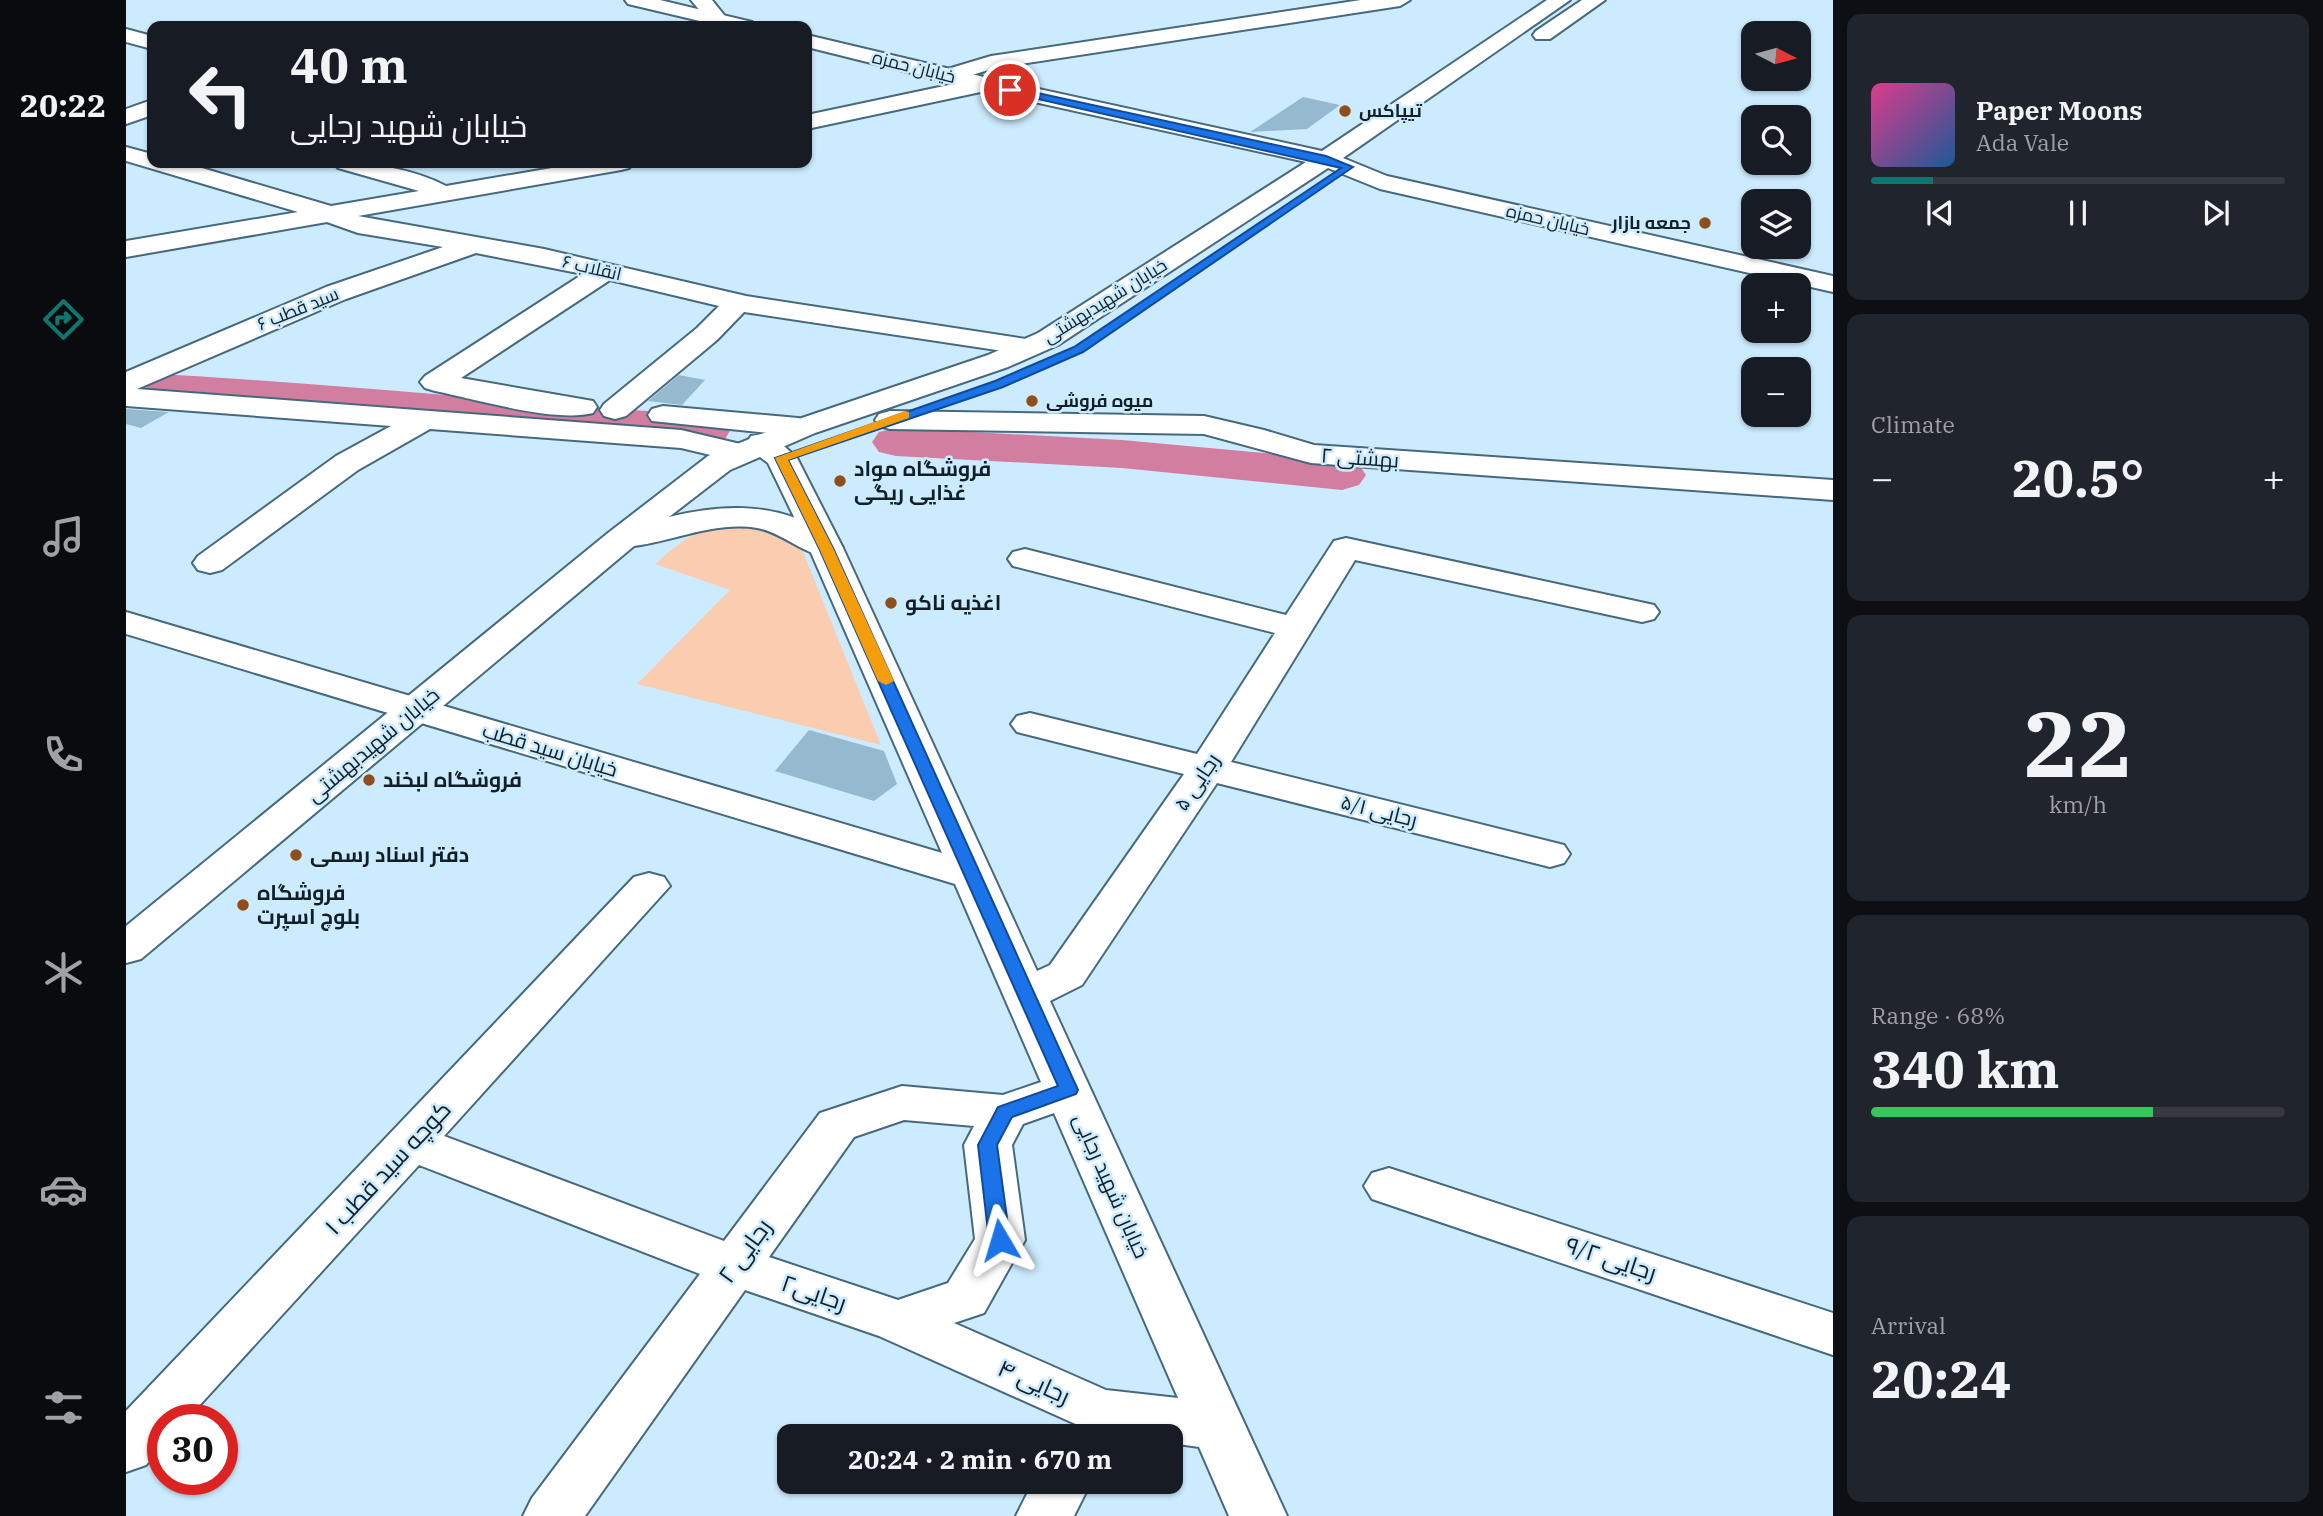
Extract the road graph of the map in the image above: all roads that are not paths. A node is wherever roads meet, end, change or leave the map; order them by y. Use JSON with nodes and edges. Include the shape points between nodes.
{"nodes":[{"id":1,"x":635,"y":0,"type":"edge"},
{"id":2,"x":701,"y":0,"type":"edge"},
{"id":3,"x":1400,"y":0,"type":"edge"},
{"id":4,"x":1560,"y":0,"type":"edge"},
{"id":5,"x":1595,"y":0,"type":"edge"},
{"id":6,"x":718,"y":20,"type":"junction"},
{"id":7,"x":722,"y":21,"type":"edge"},
{"id":8,"x":126,"y":35,"type":"edge"},
{"id":9,"x":147,"y":41,"type":"edge"},
{"id":10,"x":812,"y":42,"type":"edge"},
{"id":11,"x":949,"y":76,"type":"junction"},
{"id":12,"x":984,"y":84,"type":"junction"},
{"id":13,"x":147,"y":109,"type":"edge"},
{"id":14,"x":127,"y":116,"type":"edge"},
{"id":15,"x":147,"y":120,"type":"edge"},
{"id":16,"x":812,"y":121,"type":"edge"},
{"id":17,"x":126,"y":153,"type":"edge"},
{"id":18,"x":147,"y":159,"type":"edge"},
{"id":19,"x":1337,"y":163,"type":"junction"},
{"id":20,"x":177,"y":168,"type":"edge"},
{"id":21,"x":365,"y":168,"type":"edge"},
{"id":22,"x":592,"y":168,"type":"edge"},
{"id":23,"x":444,"y":195,"type":"junction"},
{"id":24,"x":331,"y":214,"type":"junction"},
{"id":25,"x":473,"y":245,"type":"junction"},
{"id":26,"x":126,"y":248,"type":"edge"},
{"id":27,"x":606,"y":271,"type":"junction"},
{"id":28,"x":1833,"y":272,"type":"edge"},
{"id":29,"x":1833,"y":284,"type":"edge"},
{"id":30,"x":738,"y":302,"type":"junction"},
{"id":31,"x":1029,"y":347,"type":"junction"},
{"id":32,"x":130,"y":382,"type":"edge"},
{"id":33,"x":615,"y":410,"type":"junction"},
{"id":34,"x":426,"y":419,"type":"junction"},
{"id":35,"x":890,"y":420,"type":"junction"},
{"id":36,"x":772,"y":446,"type":"junction"},
{"id":37,"x":1833,"y":490,"type":"edge"},
{"id":38,"x":620,"y":540,"type":"junction"},
{"id":39,"x":826,"y":548,"type":"junction"},
{"id":40,"x":1025,"y":559,"type":"dead end"},
{"id":41,"x":210,"y":563,"type":"dead end"},
{"id":42,"x":1642,"y":612,"type":"dead end"},
{"id":43,"x":126,"y":623,"type":"edge"},
{"id":44,"x":1296,"y":628,"type":"junction"},
{"id":45,"x":415,"y":710,"type":"junction"},
{"id":46,"x":1030,"y":724,"type":"dead end"},
{"id":47,"x":1207,"y":769,"type":"junction"},
{"id":48,"x":1550,"y":853,"type":"dead end"},
{"id":49,"x":974,"y":876,"type":"junction"},
{"id":50,"x":649,"y":886,"type":"dead end"},
{"id":51,"x":126,"y":949,"type":"edge"},
{"id":52,"x":1026,"y":995,"type":"junction"},
{"id":53,"x":1069,"y":1090,"type":"junction"},
{"id":54,"x":1005,"y":1112,"type":"junction"},
{"id":55,"x":412,"y":1143,"type":"junction"},
{"id":56,"x":1389,"y":1186,"type":"dead end"},
{"id":57,"x":734,"y":1266,"type":"junction"},
{"id":58,"x":898,"y":1321,"type":"junction"},
{"id":59,"x":1833,"y":1334,"type":"edge"},
{"id":60,"x":1093,"y":1424,"type":"edge"},
{"id":61,"x":1183,"y":1425,"type":"edge"},
{"id":62,"x":1218,"y":1426,"type":"junction"},
{"id":63,"x":126,"y":1448,"type":"edge"},
{"id":64,"x":1057,"y":1494,"type":"edge"},
{"id":65,"x":552,"y":1516,"type":"edge"},
{"id":66,"x":1045,"y":1516,"type":"edge"},
{"id":67,"x":1258,"y":1516,"type":"edge"}],
"edges":[{"from":1,"to":6,"type":"street"},
{"from":2,"to":6,"type":"street"},
{"from":3,"to":11,"type":"street","via":[[991,62]]},
{"from":4,"to":19,"type":"street","name":"خیابان شهیدبهشتی"},
{"from":5,"to":19,"type":"street","name":"خیابان شهیدبهشتی"},
{"from":6,"to":7,"type":"street"},
{"from":8,"to":9,"type":"street"},
{"from":10,"to":11,"type":"street","name":"خیابان حمزه"},
{"from":11,"to":12,"type":"street","name":"خیابان حمزه"},
{"from":12,"to":16,"type":"street"},
{"from":12,"to":19,"type":"street","name":"خیابان حمزه"},
{"from":13,"to":14,"type":"street"},
{"from":14,"to":15,"type":"street"},
{"from":17,"to":18,"type":"street"},
{"from":19,"to":28,"type":"street","name":"خیابان حمزه"},
{"from":19,"to":29,"type":"street","name":"خیابان حمزه","via":[[1380,182]]},
{"from":19,"to":31,"type":"street","name":"خیابان شهیدبهشتی"},
{"from":19,"to":35,"type":"street","name":"خیابان شهیدبهشتی","via":[[1089,343],[1036,370]]},
{"from":20,"to":24,"type":"street","name":"انقلاب ۶"},
{"from":21,"to":23,"type":"street","via":[[422,183]]},
{"from":22,"to":23,"type":"street"},
{"from":23,"to":24,"type":"street"},
{"from":24,"to":25,"type":"street","name":"انقلاب ۶","via":[[358,225]]},
{"from":24,"to":26,"type":"street"},
{"from":25,"to":27,"type":"street","name":"انقلاب ۶"},
{"from":25,"to":32,"type":"street","name":"سید قطب ۶","via":[[336,293]]},
{"from":27,"to":30,"type":"street","name":"انقلاب ۶"},
{"from":27,"to":33,"type":"street","via":[[435,382],[543,403]]},
{"from":30,"to":31,"type":"street","name":"انقلاب ۶"},
{"from":30,"to":33,"type":"street","via":[[707,334]]},
{"from":31,"to":36,"type":"street","name":"خیابان شهیدبهشتی"},
{"from":32,"to":34,"type":"street"},
{"from":33,"to":36,"type":"street"},
{"from":34,"to":36,"type":"street"},
{"from":34,"to":41,"type":"street","via":[[347,463]]},
{"from":35,"to":36,"type":"street","name":"خیابان شهیدبهشتی"},
{"from":35,"to":37,"type":"street","name":"بهشتی ۲","via":[[1204,425],[1311,454]]},
{"from":36,"to":38,"type":"street","name":"خیابان شهیدبهشتی"},
{"from":36,"to":38,"type":"street","name":"خیابان شهیدبهشتی","via":[[719,463]]},
{"from":36,"to":39,"type":"street","name":"خیابان شهید رجایی"},
{"from":38,"to":39,"type":"street","via":[[702,519],[730,517],[791,527]]},
{"from":38,"to":45,"type":"street","name":"خیابان شهیدبهشتی"},
{"from":39,"to":49,"type":"street","name":"خیابان شهید رجایی"},
{"from":40,"to":44,"type":"street"},
{"from":42,"to":44,"type":"street","name":"رجایی ۵","via":[[1346,548]]},
{"from":43,"to":45,"type":"street","name":"خیابان سید قطب"},
{"from":44,"to":47,"type":"street","name":"رجایی ۵"},
{"from":45,"to":49,"type":"street","name":"خیابان سید قطب"},
{"from":45,"to":51,"type":"street","name":"خیابان شهیدبهشتی"},
{"from":46,"to":47,"type":"street","name":"رجایی ۵/۱"},
{"from":47,"to":48,"type":"street","name":"رجایی ۵/۱"},
{"from":47,"to":52,"type":"street","name":"رجایی ۵","via":[[1066,975]]},
{"from":49,"to":52,"type":"street","name":"خیابان شهید رجایی"},
{"from":50,"to":55,"type":"street","name":"کوچه سید قطب ۱"},
{"from":52,"to":53,"type":"street","name":"خیابان شهید رجایی"},
{"from":53,"to":54,"type":"street"},
{"from":53,"to":62,"type":"street","name":"خیابان شهید رجایی"},
{"from":54,"to":57,"type":"street","name":"رجایی ۲","via":[[902,1103],[837,1125]]},
{"from":54,"to":58,"type":"street","via":[[988,1145],[1000,1240],[966,1298]]},
{"from":55,"to":57,"type":"street","name":"رجایی۲"},
{"from":55,"to":63,"type":"street","name":"کوچه سید قطب ۱"},
{"from":56,"to":59,"type":"street","name":"رجایی ۹/۲"},
{"from":57,"to":58,"type":"street","name":"رجایی۲"},
{"from":57,"to":65,"type":"street","name":"رجایی ۲"},
{"from":58,"to":60,"type":"street","name":"رجایی ۴"},
{"from":61,"to":62,"type":"street","name":"رجایی ۴"},
{"from":62,"to":67,"type":"street","name":"خیابان شهید رجایی"},
{"from":64,"to":66,"type":"street"}]}
